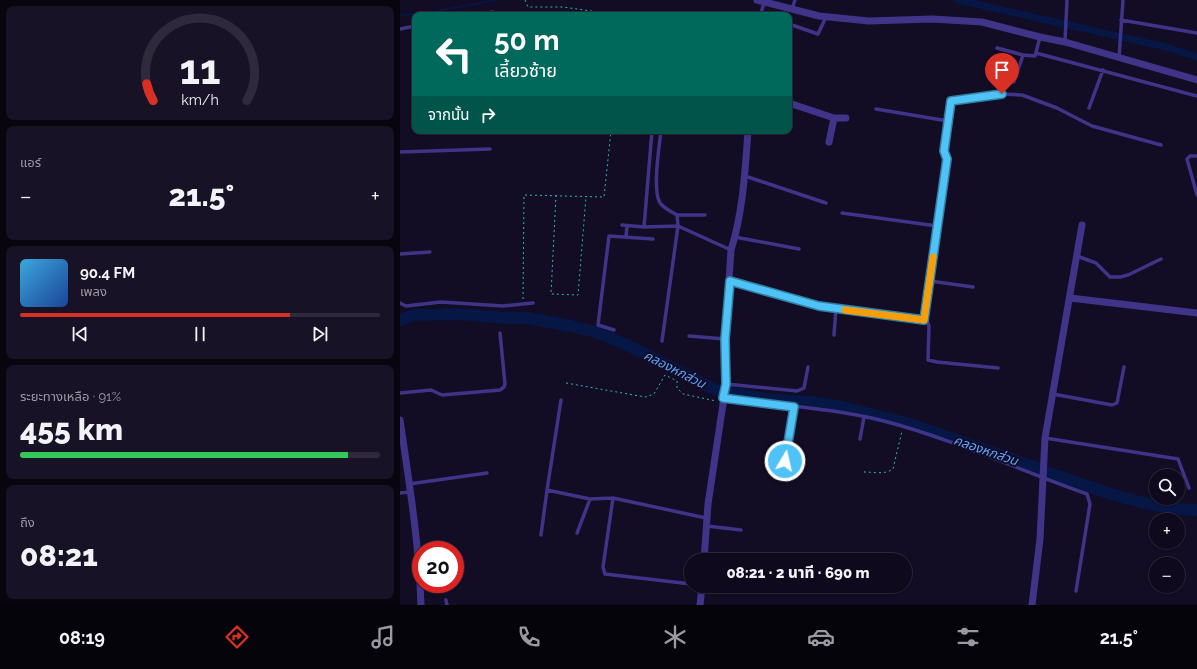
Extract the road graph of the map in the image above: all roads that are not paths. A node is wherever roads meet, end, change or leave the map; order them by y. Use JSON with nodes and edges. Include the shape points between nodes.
{"nodes":[{"id":1,"x":795,"y":0,"type":"edge"},
{"id":2,"x":1067,"y":0,"type":"edge"},
{"id":3,"x":1123,"y":0,"type":"edge"},
{"id":4,"x":760,"y":1,"type":"edge"},
{"id":5,"x":792,"y":10,"type":"junction"},
{"id":6,"x":760,"y":12,"type":"edge"},
{"id":7,"x":827,"y":16,"type":"junction"},
{"id":8,"x":1121,"y":20,"type":"junction"},
{"id":9,"x":792,"y":25,"type":"edge"},
{"id":10,"x":412,"y":27,"type":"edge"},
{"id":11,"x":400,"y":29,"type":"edge"},
{"id":12,"x":1197,"y":34,"type":"edge"},
{"id":13,"x":1040,"y":37,"type":"junction"},
{"id":14,"x":1065,"y":38,"type":"junction"},
{"id":15,"x":996,"y":48,"type":"dead end"},
{"id":16,"x":1036,"y":52,"type":"junction"},
{"id":17,"x":1023,"y":55,"type":"junction"},
{"id":18,"x":1119,"y":59,"type":"junction"},
{"id":19,"x":1103,"y":70,"type":"junction"},
{"id":20,"x":1197,"y":80,"type":"edge"},
{"id":21,"x":1014,"y":82,"type":"dead end"},
{"id":22,"x":1197,"y":96,"type":"edge"},
{"id":23,"x":792,"y":104,"type":"edge"},
{"id":24,"x":1089,"y":108,"type":"dead end"},
{"id":25,"x":876,"y":109,"type":"dead end"},
{"id":26,"x":834,"y":118,"type":"junction"},
{"id":27,"x":846,"y":118,"type":"dead end"},
{"id":28,"x":948,"y":121,"type":"junction"},
{"id":29,"x":652,"y":134,"type":"edge"},
{"id":30,"x":661,"y":134,"type":"edge"},
{"id":31,"x":748,"y":134,"type":"edge"},
{"id":32,"x":829,"y":142,"type":"dead end"},
{"id":33,"x":1161,"y":145,"type":"dead end"},
{"id":34,"x":490,"y":149,"type":"dead end"},
{"id":35,"x":400,"y":152,"type":"edge"},
{"id":36,"x":1197,"y":156,"type":"edge"},
{"id":37,"x":744,"y":176,"type":"junction"},
{"id":38,"x":1197,"y":195,"type":"edge"},
{"id":39,"x":826,"y":203,"type":"dead end"},
{"id":40,"x":842,"y":212,"type":"dead end"},
{"id":41,"x":677,"y":215,"type":"junction"},
{"id":42,"x":705,"y":215,"type":"dead end"},
{"id":43,"x":622,"y":225,"type":"dead end"},
{"id":44,"x":1082,"y":225,"type":"dead end"},
{"id":45,"x":627,"y":226,"type":"junction"},
{"id":46,"x":678,"y":226,"type":"junction"},
{"id":47,"x":937,"y":226,"type":"junction"},
{"id":48,"x":644,"y":227,"type":"junction"},
{"id":49,"x":626,"y":237,"type":"junction"},
{"id":50,"x":735,"y":237,"type":"junction"},
{"id":51,"x":653,"y":239,"type":"dead end"},
{"id":52,"x":799,"y":249,"type":"dead end"},
{"id":53,"x":731,"y":250,"type":"junction"},
{"id":54,"x":430,"y":252,"type":"dead end"},
{"id":55,"x":400,"y":254,"type":"edge"},
{"id":56,"x":1077,"y":256,"type":"junction"},
{"id":57,"x":1161,"y":259,"type":"dead end"},
{"id":58,"x":730,"y":281,"type":"junction"},
{"id":59,"x":930,"y":281,"type":"junction"},
{"id":60,"x":973,"y":287,"type":"dead end"},
{"id":61,"x":1070,"y":298,"type":"junction"},
{"id":62,"x":400,"y":303,"type":"edge"},
{"id":63,"x":533,"y":303,"type":"dead end"},
{"id":64,"x":836,"y":308,"type":"junction"},
{"id":65,"x":1197,"y":313,"type":"edge"},
{"id":66,"x":924,"y":320,"type":"junction"},
{"id":67,"x":614,"y":330,"type":"dead end"},
{"id":68,"x":500,"y":333,"type":"dead end"},
{"id":69,"x":834,"y":335,"type":"dead end"},
{"id":70,"x":689,"y":336,"type":"dead end"},
{"id":71,"x":725,"y":339,"type":"junction"},
{"id":72,"x":662,"y":341,"type":"dead end"},
{"id":73,"x":808,"y":367,"type":"dead end"},
{"id":74,"x":998,"y":368,"type":"dead end"},
{"id":75,"x":1124,"y":368,"type":"dead end"},
{"id":76,"x":726,"y":384,"type":"junction"},
{"id":77,"x":400,"y":393,"type":"edge"},
{"id":78,"x":1053,"y":394,"type":"junction"},
{"id":79,"x":723,"y":398,"type":"junction"},
{"id":80,"x":561,"y":400,"type":"dead end"},
{"id":81,"x":794,"y":407,"type":"junction"},
{"id":82,"x":864,"y":417,"type":"junction"},
{"id":83,"x":400,"y":420,"type":"edge"},
{"id":84,"x":1045,"y":438,"type":"junction"},
{"id":85,"x":860,"y":439,"type":"dead end"},
{"id":86,"x":785,"y":461,"type":"dead end"},
{"id":87,"x":487,"y":473,"type":"dead end"},
{"id":88,"x":1043,"y":479,"type":"junction"},
{"id":89,"x":409,"y":484,"type":"junction"},
{"id":90,"x":1189,"y":488,"type":"dead end"},
{"id":91,"x":547,"y":490,"type":"junction"},
{"id":92,"x":411,"y":492,"type":"junction"},
{"id":93,"x":400,"y":493,"type":"edge"},
{"id":94,"x":590,"y":498,"type":"junction"},
{"id":95,"x":613,"y":498,"type":"junction"},
{"id":96,"x":706,"y":518,"type":"junction"},
{"id":97,"x":705,"y":526,"type":"junction"},
{"id":98,"x":741,"y":530,"type":"dead end"},
{"id":99,"x":577,"y":534,"type":"dead end"},
{"id":100,"x":540,"y":535,"type":"dead end"},
{"id":101,"x":704,"y":553,"type":"edge"},
{"id":102,"x":684,"y":583,"type":"edge"},
{"id":103,"x":1076,"y":591,"type":"dead end"},
{"id":104,"x":701,"y":593,"type":"edge"},
{"id":105,"x":446,"y":600,"type":"dead end"},
{"id":106,"x":421,"y":605,"type":"edge"},
{"id":107,"x":446,"y":605,"type":"edge"},
{"id":108,"x":700,"y":605,"type":"edge"},
{"id":109,"x":1032,"y":605,"type":"edge"}],
"edges":[{"from":1,"to":5,"type":"lane"},
{"from":2,"to":14,"type":"lane"},
{"from":3,"to":8,"type":"lane"},
{"from":4,"to":5,"type":"street"},
{"from":4,"to":6,"type":"lane"},
{"from":5,"to":7,"type":"street"},
{"from":7,"to":9,"type":"lane","via":[[818,34]]},
{"from":7,"to":13,"type":"street","via":[[869,21],[932,19],[982,22]]},
{"from":8,"to":12,"type":"lane"},
{"from":8,"to":18,"type":"lane"},
{"from":10,"to":11,"type":"lane"},
{"from":13,"to":14,"type":"street"},
{"from":13,"to":16,"type":"lane"},
{"from":14,"to":18,"type":"street"},
{"from":15,"to":17,"type":"lane"},
{"from":16,"to":17,"type":"lane","via":[[1035,56]]},
{"from":16,"to":19,"type":"lane"},
{"from":17,"to":21,"type":"lane"},
{"from":18,"to":20,"type":"street"},
{"from":19,"to":22,"type":"lane"},
{"from":19,"to":24,"type":"lane"},
{"from":23,"to":26,"type":"street"},
{"from":25,"to":28,"type":"lane"},
{"from":26,"to":27,"type":"street"},
{"from":26,"to":32,"type":"street"},
{"from":28,"to":33,"type":"lane","via":[[951,101],[1012,93],[1041,101],[1092,126]]},
{"from":28,"to":47,"type":"lane","via":[[944,151],[947,159]]},
{"from":29,"to":48,"type":"lane"},
{"from":30,"to":41,"type":"lane","via":[[657,180],[659,201]]},
{"from":31,"to":37,"type":"street"},
{"from":34,"to":35,"type":"lane"},
{"from":36,"to":38,"type":"lane","via":[[1190,156],[1187,159]]},
{"from":37,"to":39,"type":"lane"},
{"from":37,"to":50,"type":"street"},
{"from":40,"to":47,"type":"lane"},
{"from":41,"to":42,"type":"lane"},
{"from":41,"to":46,"type":"lane"},
{"from":43,"to":45,"type":"lane"},
{"from":44,"to":56,"type":"street"},
{"from":45,"to":48,"type":"lane"},
{"from":45,"to":49,"type":"lane"},
{"from":46,"to":48,"type":"lane"},
{"from":46,"to":53,"type":"lane"},
{"from":46,"to":72,"type":"lane"},
{"from":47,"to":59,"type":"lane"},
{"from":49,"to":51,"type":"lane"},
{"from":49,"to":67,"type":"lane","via":[[609,236],[598,325]]},
{"from":50,"to":52,"type":"lane"},
{"from":50,"to":53,"type":"street"},
{"from":53,"to":58,"type":"street"},
{"from":54,"to":55,"type":"lane"},
{"from":56,"to":57,"type":"lane","via":[[1096,263],[1110,277],[1128,275]]},
{"from":56,"to":61,"type":"street"},
{"from":58,"to":64,"type":"lane","via":[[819,306]]},
{"from":58,"to":71,"type":"street"},
{"from":59,"to":60,"type":"lane"},
{"from":59,"to":66,"type":"lane"},
{"from":61,"to":65,"type":"street"},
{"from":61,"to":78,"type":"street"},
{"from":62,"to":63,"type":"lane","via":[[406,306],[441,302],[503,306]]},
{"from":64,"to":66,"type":"lane"},
{"from":64,"to":69,"type":"lane"},
{"from":66,"to":74,"type":"lane","via":[[929,326],[928,360]]},
{"from":68,"to":77,"type":"lane","via":[[505,384],[500,390],[442,396],[431,390]]},
{"from":70,"to":71,"type":"lane"},
{"from":71,"to":76,"type":"street"},
{"from":73,"to":76,"type":"lane","via":[[804,388],[797,391]]},
{"from":75,"to":78,"type":"lane","via":[[1117,403],[1112,405]]},
{"from":76,"to":79,"type":"street"},
{"from":78,"to":84,"type":"street"},
{"from":79,"to":81,"type":"lane"},
{"from":79,"to":96,"type":"street"},
{"from":80,"to":91,"type":"lane"},
{"from":81,"to":82,"type":"lane"},
{"from":81,"to":86,"type":"lane"},
{"from":82,"to":85,"type":"lane"},
{"from":82,"to":88,"type":"lane","via":[[904,427],[976,451]]},
{"from":83,"to":89,"type":"street"},
{"from":84,"to":88,"type":"street"},
{"from":84,"to":90,"type":"lane","via":[[1178,459]]},
{"from":87,"to":89,"type":"lane"},
{"from":88,"to":103,"type":"lane","via":[[1087,494],[1090,498]]},
{"from":88,"to":109,"type":"street","via":[[1040,539]]},
{"from":89,"to":92,"type":"street"},
{"from":91,"to":94,"type":"lane"},
{"from":91,"to":100,"type":"lane"},
{"from":92,"to":93,"type":"lane"},
{"from":92,"to":106,"type":"street"},
{"from":94,"to":95,"type":"lane"},
{"from":94,"to":99,"type":"lane"},
{"from":95,"to":96,"type":"lane"},
{"from":95,"to":102,"type":"lane","via":[[602,567],[605,574]]},
{"from":96,"to":97,"type":"street"},
{"from":97,"to":98,"type":"lane"},
{"from":97,"to":101,"type":"street"},
{"from":104,"to":108,"type":"street"},
{"from":105,"to":107,"type":"lane"}]}
